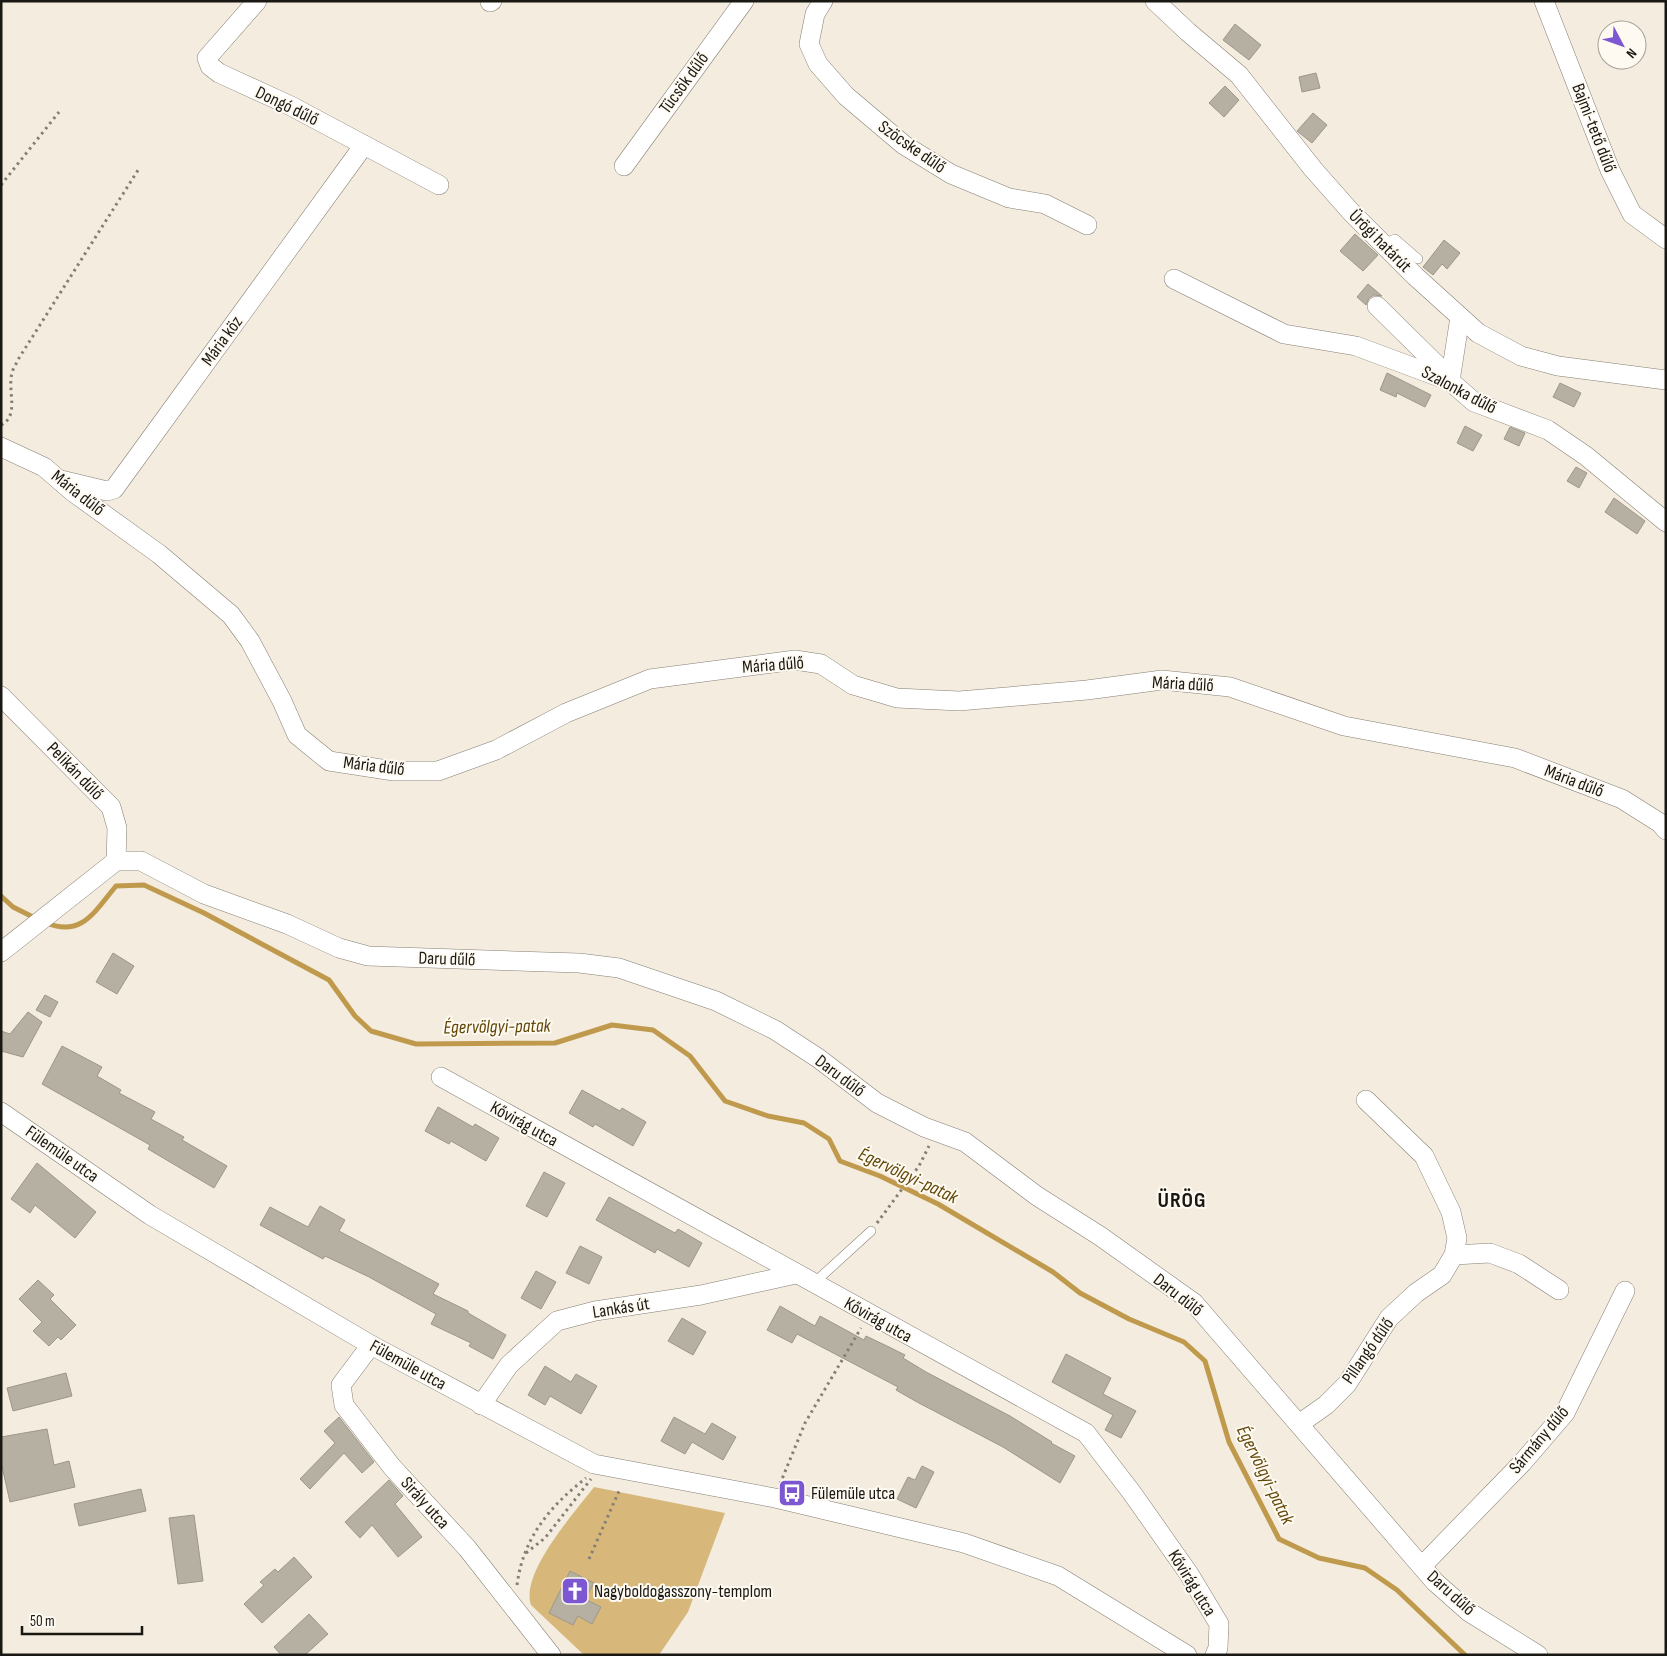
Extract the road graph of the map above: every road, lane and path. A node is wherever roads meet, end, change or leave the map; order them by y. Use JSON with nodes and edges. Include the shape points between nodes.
{"nodes":[{"id":1,"x":257,"y":1,"type":"edge"},
{"id":2,"x":744,"y":1,"type":"edge"},
{"id":3,"x":823,"y":1,"type":"edge"},
{"id":4,"x":1155,"y":1,"type":"edge"},
{"id":5,"x":1544,"y":1,"type":"edge"},
{"id":6,"x":59,"y":112,"type":"dead end"},
{"id":7,"x":364,"y":145,"type":"junction"},
{"id":8,"x":624,"y":166,"type":"dead end"},
{"id":9,"x":140,"y":167,"type":"dead end"},
{"id":10,"x":1,"y":185,"type":"edge"},
{"id":11,"x":439,"y":185,"type":"dead end"},
{"id":12,"x":1087,"y":225,"type":"dead end"},
{"id":13,"x":1666,"y":239,"type":"edge"},
{"id":14,"x":1383,"y":244,"type":"junction"},
{"id":15,"x":1418,"y":259,"type":"dead end"},
{"id":16,"x":1174,"y":279,"type":"dead end"},
{"id":17,"x":1377,"y":306,"type":"dead end"},
{"id":18,"x":1460,"y":317,"type":"junction"},
{"id":19,"x":1666,"y":380,"type":"edge"},
{"id":20,"x":1450,"y":381,"type":"junction"},
{"id":21,"x":1,"y":425,"type":"edge"},
{"id":22,"x":1,"y":447,"type":"edge"},
{"id":23,"x":58,"y":479,"type":"junction"},
{"id":24,"x":1666,"y":522,"type":"edge"},
{"id":25,"x":1,"y":696,"type":"edge"},
{"id":26,"x":1666,"y":830,"type":"edge"},
{"id":27,"x":116,"y":861,"type":"junction"},
{"id":28,"x":1,"y":952,"type":"edge"},
{"id":29,"x":441,"y":1077,"type":"dead end"},
{"id":30,"x":1366,"y":1100,"type":"dead end"},
{"id":31,"x":1,"y":1112,"type":"edge"},
{"id":32,"x":929,"y":1148,"type":"dead end"},
{"id":33,"x":871,"y":1231,"type":"joint"},
{"id":34,"x":1454,"y":1255,"type":"junction"},
{"id":35,"x":796,"y":1274,"type":"junction"},
{"id":36,"x":813,"y":1284,"type":"junction"},
{"id":37,"x":1559,"y":1290,"type":"dead end"},
{"id":38,"x":1625,"y":1292,"type":"dead end"},
{"id":39,"x":869,"y":1315,"type":"junction"},
{"id":40,"x":371,"y":1345,"type":"junction"},
{"id":41,"x":482,"y":1405,"type":"junction"},
{"id":42,"x":1299,"y":1424,"type":"junction"},
{"id":43,"x":599,"y":1467,"type":"junction"},
{"id":44,"x":619,"y":1491,"type":"dead end"},
{"id":45,"x":774,"y":1498,"type":"junction"},
{"id":46,"x":525,"y":1553,"type":"junction"},
{"id":47,"x":588,"y":1559,"type":"dead end"},
{"id":48,"x":1422,"y":1566,"type":"junction"},
{"id":49,"x":514,"y":1608,"type":"junction"},
{"id":50,"x":551,"y":1655,"type":"edge"},
{"id":51,"x":1187,"y":1655,"type":"edge"},
{"id":52,"x":1215,"y":1655,"type":"edge"},
{"id":53,"x":1538,"y":1655,"type":"edge"}],
"edges":[{"from":1,"to":7,"type":"street","name":"Dongó dűlő","via":[[207,58],[210,66]]},
{"from":2,"to":8,"type":"street","name":"Tücsök dűlő"},
{"from":3,"to":12,"type":"street","name":"Szöcske dűlő","via":[[815,14],[809,44],[818,64],[846,96],[904,145],[951,174],[1009,198],[1045,204]]},
{"from":4,"to":14,"type":"street","name":"Ürögi határút","via":[[1240,75],[1314,169]]},
{"from":5,"to":13,"type":"street","name":"Bajmi-tető dűlő","via":[[1610,170],[1632,214]]},
{"from":6,"to":10,"type":"path"},
{"from":7,"to":11,"type":"street","name":"Dongó dűlő"},
{"from":7,"to":23,"type":"street","name":"Mária köz","via":[[114,489],[107,491]]},
{"from":9,"to":21,"type":"path","via":[[19,358],[12,374],[12,412],[6,423]]},
{"from":14,"to":15,"type":"lane","via":[[1395,239]]},
{"from":14,"to":18,"type":"street","name":"Ürögi határút"},
{"from":16,"to":20,"type":"street","name":"Szalonka dűlő","via":[[1284,334],[1356,346]]},
{"from":17,"to":20,"type":"street"},
{"from":18,"to":19,"type":"street","name":"Ürögi határút","via":[[1478,333],[1521,356],[1558,366]]},
{"from":18,"to":20,"type":"street"},
{"from":20,"to":24,"type":"street","name":"Szalonka dűlő","via":[[1474,402],[1548,430],[1586,456]]},
{"from":22,"to":23,"type":"street","name":"Mária dűlő","via":[[44,467]]},
{"from":23,"to":26,"type":"street","name":"Mária dűlő","via":[[159,554],[231,614],[250,641],[296,735],[329,761],[394,771],[438,771],[496,750],[566,714],[650,679],[795,660],[821,664],[853,685],[897,698],[959,701],[1162,680],[1230,687],[1344,726],[1515,758],[1622,799]]},
{"from":25,"to":27,"type":"street","name":"Pelikán dűlő","via":[[111,807],[117,828]]},
{"from":27,"to":28,"type":"street"},
{"from":27,"to":42,"type":"street","name":"Daru dűlő","via":[[141,862],[204,894],[287,924],[339,948],[368,956],[619,968],[716,1001],[775,1030],[877,1103],[924,1127],[966,1142],[1037,1196],[1194,1303]]},
{"from":29,"to":35,"type":"street","name":"Kővirág utca"},
{"from":30,"to":34,"type":"street","via":[[1424,1156],[1451,1212],[1456,1238]]},
{"from":31,"to":40,"type":"street","name":"Fülemüle utca","via":[[150,1215]]},
{"from":32,"to":33,"type":"path"},
{"from":33,"to":36,"type":"lane"},
{"from":34,"to":37,"type":"street","via":[[1490,1252],[1519,1264]]},
{"from":34,"to":42,"type":"street","name":"Pillangó dűlő","via":[[1442,1275],[1389,1318],[1347,1384],[1326,1405]]},
{"from":35,"to":36,"type":"street","name":"Kővirág utca"},
{"from":35,"to":41,"type":"street","name":"Lankás út","via":[[701,1295],[595,1311],[556,1322],[509,1365]]},
{"from":36,"to":39,"type":"street","name":"Kővirág utca"},
{"from":38,"to":48,"type":"street","name":"Sármány dűlő","via":[[1565,1412],[1522,1463]]},
{"from":39,"to":45,"type":"path","via":[[805,1423]]},
{"from":39,"to":52,"type":"street","name":"Kővirág utca","via":[[1086,1433],[1189,1574],[1219,1624]]},
{"from":40,"to":41,"type":"street","name":"Fülemüle utca"},
{"from":40,"to":49,"type":"street","name":"Sirály utca","via":[[341,1385],[344,1405],[392,1467],[467,1548]]},
{"from":41,"to":43,"type":"street","name":"Fülemüle utca"},
{"from":42,"to":48,"type":"street","name":"Daru dűlő"},
{"from":43,"to":45,"type":"street","name":"Fülemüle utca"},
{"from":43,"to":46,"type":"path","via":[[545,1538]]},
{"from":43,"to":46,"type":"path","via":[[559,1498],[539,1524]]},
{"from":44,"to":47,"type":"path"},
{"from":45,"to":51,"type":"street","name":"Fülemüle utca","via":[[964,1543],[1058,1576]]},
{"from":46,"to":49,"type":"path"},
{"from":48,"to":53,"type":"street","name":"Daru dűlő","via":[[1469,1612]]},
{"from":49,"to":50,"type":"street","name":"Sirály utca"}]}
